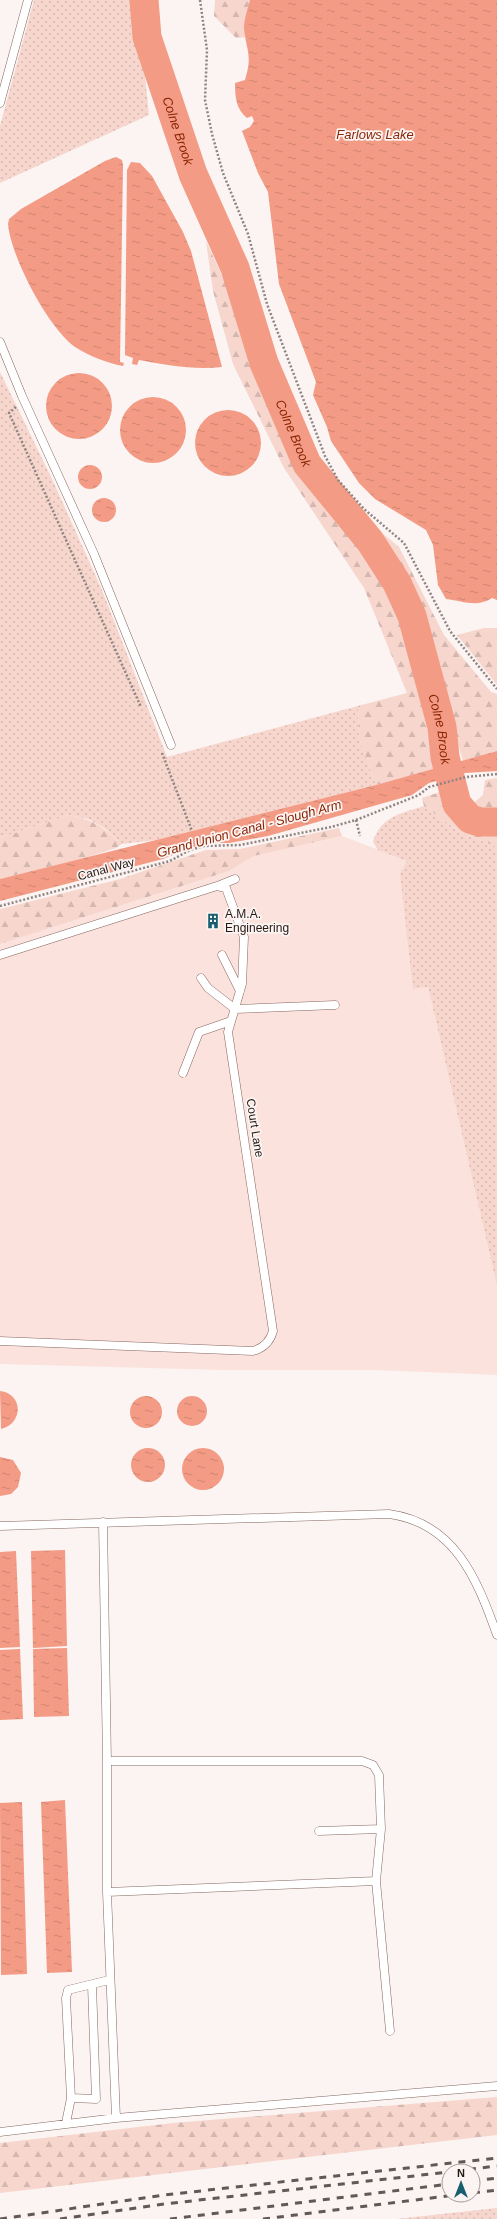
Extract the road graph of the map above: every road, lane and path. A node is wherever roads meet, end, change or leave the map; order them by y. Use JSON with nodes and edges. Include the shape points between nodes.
{"nodes":[{"id":1,"x":28,"y":0,"type":"edge"},
{"id":2,"x":200,"y":0,"type":"edge"},
{"id":3,"x":0,"y":103,"type":"edge"},
{"id":4,"x":0,"y":342,"type":"edge"},
{"id":5,"x":21,"y":403,"type":"dead end"},
{"id":6,"x":497,"y":689,"type":"edge"},
{"id":7,"x":143,"y":712,"type":"dead end"},
{"id":8,"x":170,"y":745,"type":"dead end"},
{"id":9,"x":160,"y":748,"type":"dead end"},
{"id":10,"x":497,"y":774,"type":"edge"},
{"id":11,"x":356,"y":820,"type":"junction"},
{"id":12,"x":192,"y":831,"type":"dead end"},
{"id":13,"x":360,"y":836,"type":"dead end"},
{"id":14,"x":235,"y":879,"type":"dead end"},
{"id":15,"x":220,"y":885,"type":"junction"},
{"id":16,"x":0,"y":906,"type":"edge"},
{"id":17,"x":0,"y":955,"type":"edge"},
{"id":18,"x":222,"y":955,"type":"dead end"},
{"id":19,"x":201,"y":978,"type":"dead end"},
{"id":20,"x":240,"y":991,"type":"junction"},
{"id":21,"x":335,"y":1005,"type":"dead end"},
{"id":22,"x":235,"y":1009,"type":"junction"},
{"id":23,"x":231,"y":1021,"type":"junction"},
{"id":24,"x":183,"y":1073,"type":"dead end"},
{"id":25,"x":0,"y":1341,"type":"edge"},
{"id":26,"x":103,"y":1522,"type":"junction"},
{"id":27,"x":0,"y":1526,"type":"edge"},
{"id":28,"x":497,"y":1635,"type":"edge"},
{"id":29,"x":107,"y":1761,"type":"junction"},
{"id":30,"x":381,"y":1829,"type":"junction"},
{"id":31,"x":319,"y":1831,"type":"dead end"},
{"id":32,"x":376,"y":1881,"type":"junction"},
{"id":33,"x":107,"y":1892,"type":"junction"},
{"id":34,"x":109,"y":1980,"type":"junction"},
{"id":35,"x":92,"y":1985,"type":"junction"},
{"id":36,"x":390,"y":2031,"type":"dead end"},
{"id":37,"x":497,"y":2086,"type":"edge"},
{"id":38,"x":71,"y":2098,"type":"junction"},
{"id":39,"x":116,"y":2118,"type":"junction"},
{"id":40,"x":66,"y":2123,"type":"junction"},
{"id":41,"x":0,"y":2132,"type":"edge"}],
"edges":[{"from":1,"to":3,"type":"lane"},
{"from":2,"to":6,"type":"path","via":[[207,50],[205,100],[212,134],[223,174],[248,234],[267,304],[325,456],[338,480],[364,509],[404,542],[450,631]]},
{"from":4,"to":8,"type":"lane","via":[[94,554]]},
{"from":5,"to":7,"type":"path","via":[[9,413]]},
{"from":9,"to":12,"type":"path"},
{"from":10,"to":11,"type":"path","name":"Canal Way","via":[[466,777],[429,787],[419,795]]},
{"from":11,"to":13,"type":"path"},
{"from":11,"to":16,"type":"path","name":"Canal Way","via":[[240,845],[204,846],[163,863]]},
{"from":14,"to":15,"type":"lane"},
{"from":15,"to":17,"type":"lane"},
{"from":15,"to":20,"type":"lane","name":"Court Lane","via":[[229,892],[244,937]]},
{"from":18,"to":20,"type":"lane"},
{"from":19,"to":22,"type":"lane","via":[[208,988]]},
{"from":20,"to":22,"type":"lane","name":"Court Lane"},
{"from":21,"to":22,"type":"lane"},
{"from":22,"to":23,"type":"lane","name":"Court Lane"},
{"from":23,"to":24,"type":"lane","via":[[199,1032]]},
{"from":23,"to":25,"type":"lane","name":"Court Lane","via":[[228,1032],[272,1318],[273,1331],[269,1342],[259,1350],[239,1352]]},
{"from":26,"to":27,"type":"lane"},
{"from":26,"to":28,"type":"lane","via":[[389,1514],[402,1516],[432,1528],[450,1542],[474,1580]]},
{"from":26,"to":29,"type":"lane"},
{"from":29,"to":30,"type":"lane","via":[[362,1761],[373,1765],[379,1775]]},
{"from":29,"to":33,"type":"lane"},
{"from":30,"to":31,"type":"lane"},
{"from":30,"to":32,"type":"lane"},
{"from":32,"to":33,"type":"lane"},
{"from":32,"to":36,"type":"lane"},
{"from":33,"to":34,"type":"lane"},
{"from":34,"to":35,"type":"lane"},
{"from":34,"to":39,"type":"lane"},
{"from":35,"to":38,"type":"lane","via":[[68,1990],[66,1998]]},
{"from":35,"to":38,"type":"lane","via":[[96,2099]]},
{"from":37,"to":39,"type":"lane"},
{"from":38,"to":40,"type":"lane"},
{"from":39,"to":40,"type":"lane"},
{"from":40,"to":41,"type":"lane"}]}
